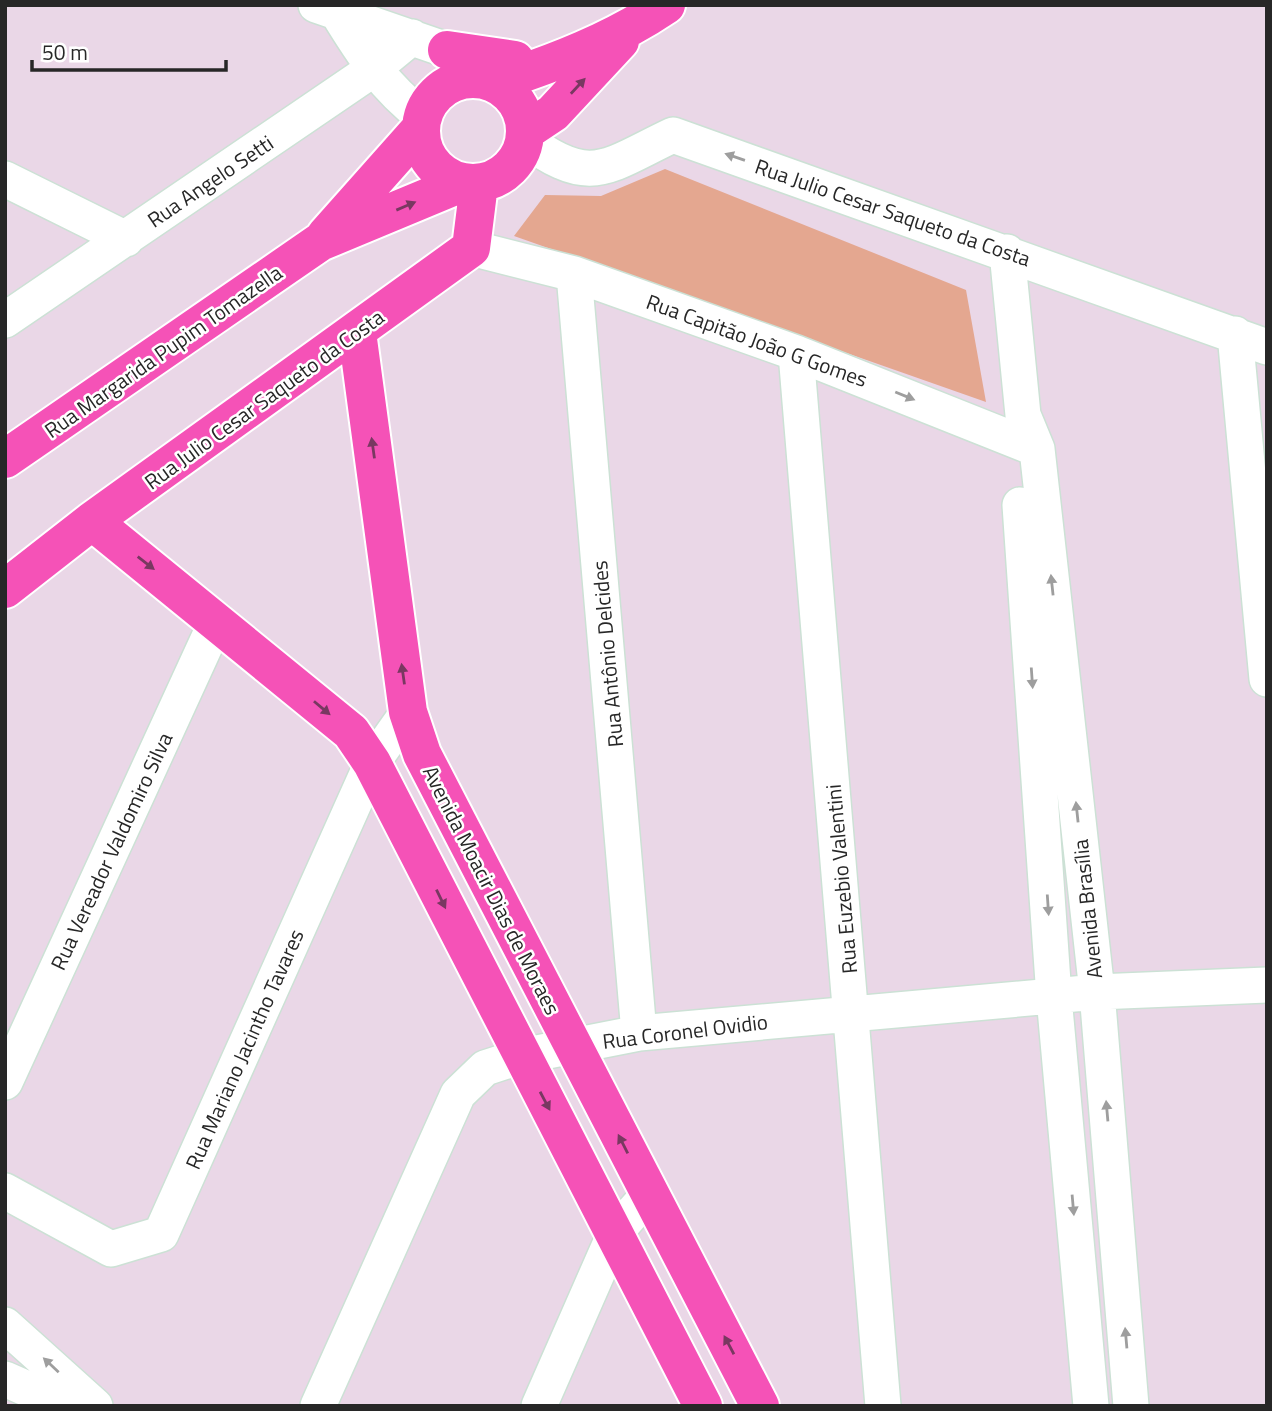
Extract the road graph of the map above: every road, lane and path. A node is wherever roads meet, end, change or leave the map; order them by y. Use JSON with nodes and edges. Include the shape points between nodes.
{"nodes":[{"id":1,"x":667,"y":5,"type":"edge"},
{"id":2,"x":326,"y":9,"type":"edge"},
{"id":3,"x":631,"y":29,"type":"junction"},
{"id":4,"x":412,"y":37,"type":"junction"},
{"id":5,"x":447,"y":50,"type":"junction"},
{"id":6,"x":559,"y":62,"type":"junction"},
{"id":7,"x":372,"y":70,"type":"junction"},
{"id":8,"x":486,"y":81,"type":"junction"},
{"id":9,"x":422,"y":122,"type":"junction"},
{"id":10,"x":526,"y":135,"type":"junction"},
{"id":11,"x":5,"y":179,"type":"edge"},
{"id":12,"x":470,"y":183,"type":"junction"},
{"id":13,"x":126,"y":239,"type":"junction"},
{"id":14,"x":320,"y":242,"type":"junction"},
{"id":15,"x":471,"y":248,"type":"junction"},
{"id":16,"x":1007,"y":252,"type":"junction"},
{"id":17,"x":574,"y":274,"type":"junction"},
{"id":18,"x":5,"y":320,"type":"edge"},
{"id":19,"x":357,"y":332,"type":"junction"},
{"id":20,"x":1251,"y":340,"type":"edge"},
{"id":21,"x":796,"y":353,"type":"junction"},
{"id":22,"x":1025,"y":435,"type":"junction"},
{"id":23,"x":5,"y":459,"type":"edge"},
{"id":24,"x":92,"y":521,"type":"junction"},
{"id":25,"x":5,"y":589,"type":"edge"},
{"id":26,"x":217,"y":620,"type":"junction"},
{"id":27,"x":1267,"y":678,"type":"edge"},
{"id":28,"x":408,"y":712,"type":"junction"},
{"id":29,"x":372,"y":763,"type":"junction"},
{"id":30,"x":1267,"y":985,"type":"edge"},
{"id":31,"x":1097,"y":992,"type":"junction"},
{"id":32,"x":1054,"y":997,"type":"junction"},
{"id":33,"x":852,"y":1014,"type":"junction"},
{"id":34,"x":639,"y":1033,"type":"junction"},
{"id":35,"x":573,"y":1046,"type":"junction"},
{"id":36,"x":522,"y":1056,"type":"junction"},
{"id":37,"x":5,"y":1082,"type":"edge"},
{"id":38,"x":5,"y":1191,"type":"edge"},
{"id":39,"x":649,"y":1194,"type":"junction"},
{"id":40,"x":615,"y":1233,"type":"junction"},
{"id":41,"x":5,"y":1325,"type":"edge"},
{"id":42,"x":5,"y":1379,"type":"edge"},
{"id":43,"x":66,"y":1406,"type":"edge"},
{"id":44,"x":95,"y":1406,"type":"edge"},
{"id":45,"x":318,"y":1406,"type":"edge"},
{"id":46,"x":539,"y":1406,"type":"edge"},
{"id":47,"x":703,"y":1406,"type":"edge"},
{"id":48,"x":760,"y":1406,"type":"edge"},
{"id":49,"x":883,"y":1406,"type":"edge"},
{"id":50,"x":1091,"y":1406,"type":"edge"},
{"id":51,"x":1131,"y":1406,"type":"edge"}],
"edges":[{"from":1,"to":3,"type":"main road"},
{"from":2,"to":4,"type":"street"},
{"from":2,"to":7,"type":"street"},
{"from":3,"to":6,"type":"main road"},
{"from":10,"to":3,"type":"main road","one_way":true,"via":[[553,113]]},
{"from":4,"to":5,"type":"street"},
{"from":4,"to":7,"type":"street","name":"Rua Angelo Setti"},
{"from":5,"to":6,"type":"main road","via":[[506,60]]},
{"from":5,"to":8,"type":"street"},
{"from":6,"to":8,"type":"main road"},
{"from":7,"to":9,"type":"street"},
{"from":7,"to":13,"type":"street","name":"Rua Angelo Setti"},
{"from":8,"to":9,"type":"main road","via":[[460,80],[443,88],[430,101]]},
{"from":8,"to":10,"type":"main road","via":[[517,102]]},
{"from":9,"to":12,"type":"main road","via":[[423,146],[431,162],[444,175]]},
{"from":9,"to":14,"type":"main road","name":"Rua Margarida Pupim Tomazella"},
{"from":10,"to":12,"type":"main road","via":[[510,170],[496,179]]},
{"from":16,"to":10,"type":"street","name":"Rua Julio Cesar Saqueto da Costa","one_way":true,"via":[[673,135],[603,168],[585,171],[565,166]]},
{"from":11,"to":13,"type":"street"},
{"from":14,"to":12,"type":"main road","name":"Rua Margarida Pupim Tomazella","one_way":true},
{"from":12,"to":15,"type":"main road"},
{"from":13,"to":18,"type":"street","name":"Rua Angelo Setti"},
{"from":14,"to":23,"type":"main road","name":"Rua Margarida Pupim Tomazella"},
{"from":15,"to":17,"type":"street","name":"Rua Capitão João G Gomes"},
{"from":15,"to":19,"type":"main road","name":"Rua Julio Cesar Saqueto da Costa"},
{"from":16,"to":20,"type":"street","name":"Rua Julio Cesar Saqueto da Costa"},
{"from":16,"to":22,"type":"street","name":"Avenida Brasília"},
{"from":17,"to":21,"type":"street","name":"Rua Capitão João G Gomes"},
{"from":17,"to":34,"type":"street","name":"Rua Antônio Delcides"},
{"from":19,"to":24,"type":"main road","name":"Rua Julio Cesar Saqueto da Costa"},
{"from":28,"to":19,"type":"main road","name":"Avenida Moacir Dias de Moraes","one_way":true},
{"from":20,"to":27,"type":"street"},
{"from":21,"to":22,"type":"street","name":"Rua Capitão João G Gomes","one_way":true},
{"from":21,"to":33,"type":"street","name":"Rua Euzebio Valentini"},
{"from":31,"to":22,"type":"street","name":"Avenida Brasília","one_way":true},
{"from":22,"to":32,"type":"street","name":"Avenida Brasília","one_way":true},
{"from":24,"to":25,"type":"main road","name":"Rua Julio Cesar Saqueto da Costa"},
{"from":24,"to":26,"type":"main road","one_way":true},
{"from":26,"to":29,"type":"main road","one_way":true,"via":[[351,732]]},
{"from":26,"to":37,"type":"street","name":"Rua Vereador Valdomiro Silva"},
{"from":28,"to":29,"type":"street","name":"Rua Mariano Jacintho Tavares"},
{"from":28,"to":35,"type":"main road","name":"Avenida Moacir Dias de Moraes","via":[[445,801]]},
{"from":29,"to":36,"type":"main road","one_way":true},
{"from":29,"to":38,"type":"street","name":"Rua Mariano Jacintho Tavares","via":[[161,1234],[111,1250]]},
{"from":30,"to":31,"type":"street","name":"Rua Coronel Ovidio"},
{"from":31,"to":32,"type":"street","name":"Rua Coronel Ovidio"},
{"from":51,"to":31,"type":"street","name":"Avenida Brasília","one_way":true},
{"from":32,"to":33,"type":"street","name":"Rua Coronel Ovidio"},
{"from":32,"to":50,"type":"street","name":"Avenida Brasília","one_way":true},
{"from":33,"to":34,"type":"street","name":"Rua Coronel Ovidio"},
{"from":33,"to":49,"type":"street","name":"Rua Euzebio Valentini"},
{"from":34,"to":35,"type":"street","name":"Rua Coronel Ovidio"},
{"from":35,"to":36,"type":"street","name":"Rua Coronel Ovidio"},
{"from":39,"to":35,"type":"main road","name":"Avenida Moacir Dias de Moraes","one_way":true},
{"from":36,"to":40,"type":"main road","one_way":true},
{"from":36,"to":45,"type":"street","name":"Rua Coronel Ovidio","via":[[485,1068],[458,1094]]},
{"from":39,"to":40,"type":"street"},
{"from":48,"to":39,"type":"main road","name":"Avenida Moacir Dias de Moraes","one_way":true},
{"from":40,"to":46,"type":"street"},
{"from":40,"to":47,"type":"main road"},
{"from":44,"to":41,"type":"street","one_way":true},
{"from":42,"to":43,"type":"street"}]}
